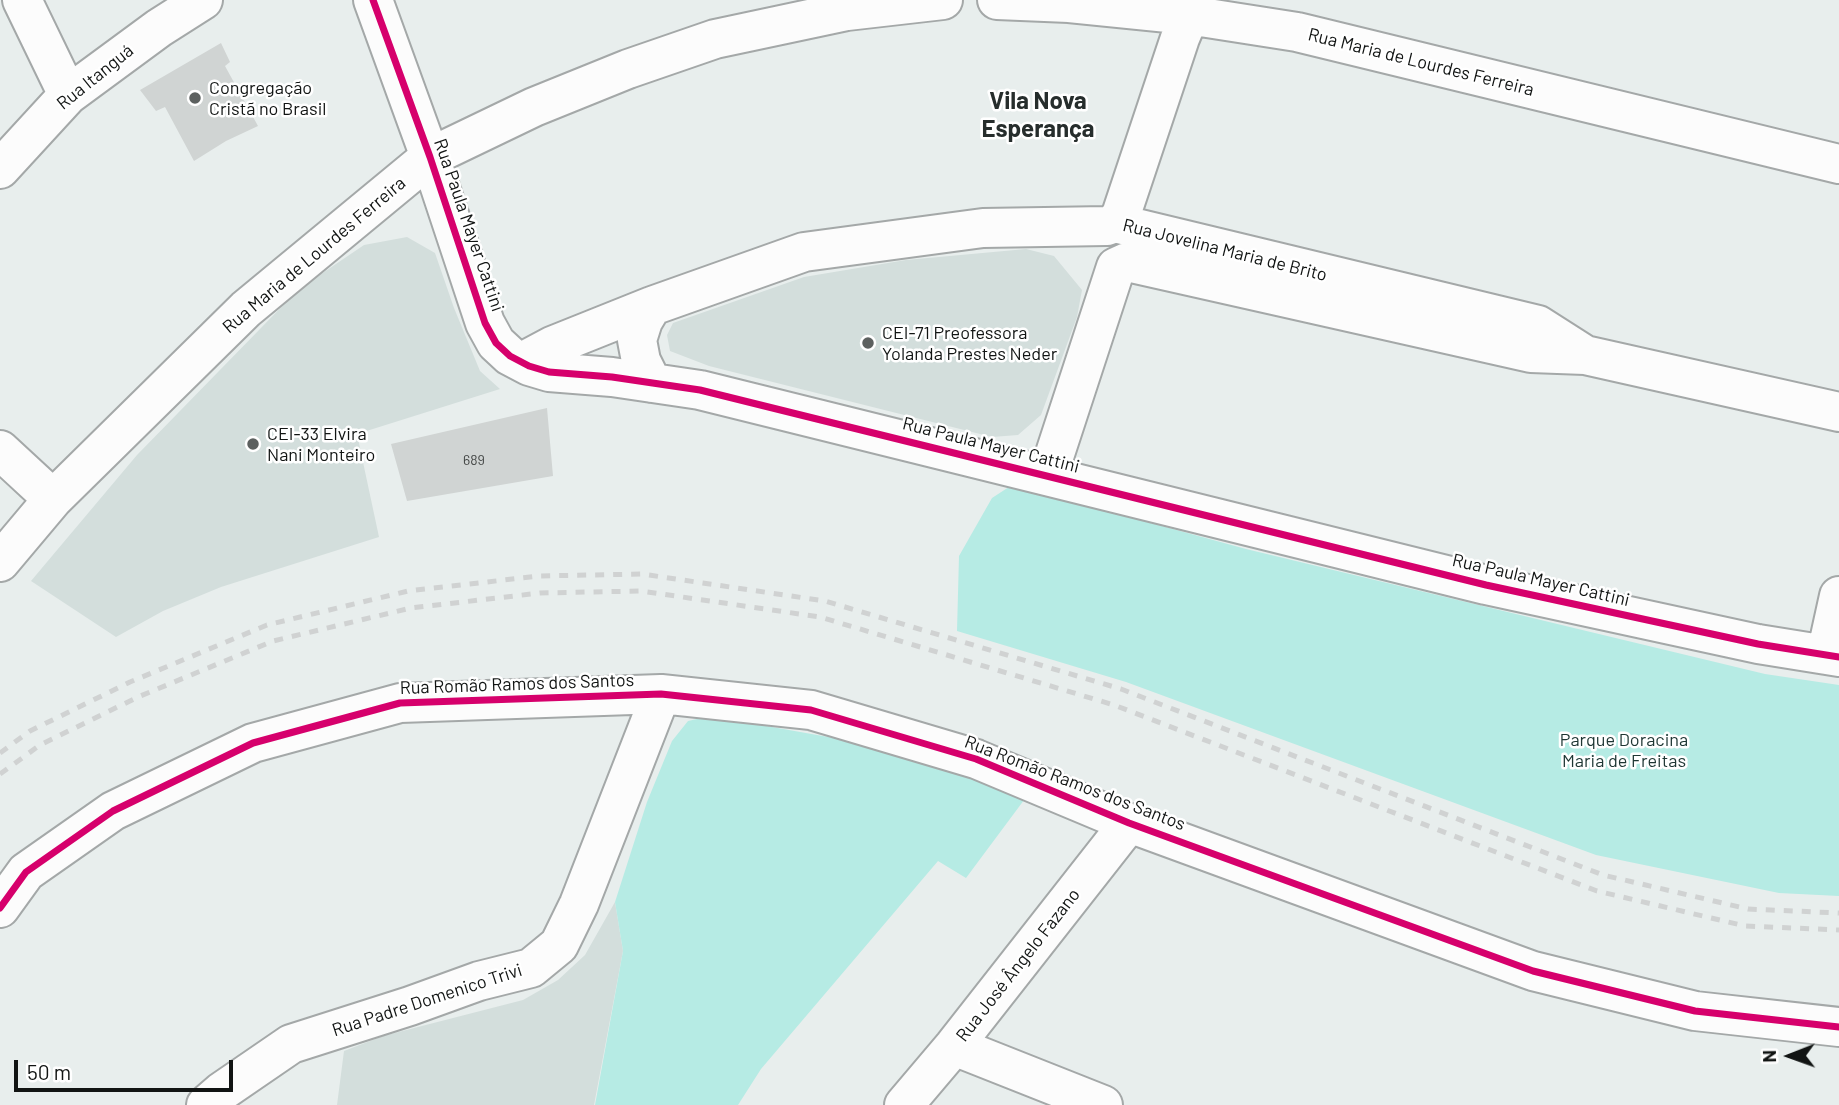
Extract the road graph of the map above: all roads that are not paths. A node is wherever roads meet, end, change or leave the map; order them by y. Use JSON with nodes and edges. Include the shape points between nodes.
{"nodes":[{"id":1,"x":22,"y":0,"type":"edge"},
{"id":2,"x":203,"y":0,"type":"edge"},
{"id":3,"x":373,"y":0,"type":"edge"},
{"id":4,"x":943,"y":0,"type":"edge"},
{"id":5,"x":997,"y":0,"type":"edge"},
{"id":6,"x":1192,"y":8,"type":"edge"},
{"id":7,"x":68,"y":95,"type":"junction"},
{"id":8,"x":430,"y":157,"type":"junction"},
{"id":9,"x":1839,"y":164,"type":"edge"},
{"id":10,"x":0,"y":169,"type":"edge"},
{"id":11,"x":1115,"y":223,"type":"junction"},
{"id":12,"x":645,"y":323,"type":"junction"},
{"id":13,"x":580,"y":335,"type":"junction"},
{"id":14,"x":1585,"y":355,"type":"junction"},
{"id":15,"x":522,"y":362,"type":"junction"},
{"id":16,"x":570,"y":375,"type":"junction"},
{"id":17,"x":612,"y":377,"type":"junction"},
{"id":18,"x":652,"y":383,"type":"junction"},
{"id":19,"x":1839,"y":412,"type":"edge"},
{"id":20,"x":0,"y":450,"type":"edge"},
{"id":21,"x":1048,"y":475,"type":"junction"},
{"id":22,"x":53,"y":499,"type":"junction"},
{"id":23,"x":0,"y":562,"type":"edge"},
{"id":24,"x":1839,"y":596,"type":"edge"},
{"id":25,"x":1833,"y":656,"type":"edge"},
{"id":26,"x":661,"y":694,"type":"junction"},
{"id":27,"x":1129,"y":823,"type":"junction"},
{"id":28,"x":0,"y":908,"type":"edge"},
{"id":29,"x":1839,"y":1027,"type":"edge"},
{"id":30,"x":954,"y":1046,"type":"junction"},
{"id":31,"x":206,"y":1105,"type":"edge"},
{"id":32,"x":904,"y":1105,"type":"edge"},
{"id":33,"x":1103,"y":1105,"type":"edge"}],
"edges":[{"from":1,"to":7,"type":"street"},
{"from":2,"to":7,"type":"street","name":"Rua Itanguá"},
{"from":3,"to":8,"type":"street","name":"Rua Paula Mayer Cattini"},
{"from":4,"to":8,"type":"street","name":"Rua Maria de Lourdes Ferreira","via":[[848,10],[715,39],[534,107]]},
{"from":5,"to":6,"type":"street","name":"Rua Maria de Lourdes Ferreira"},
{"from":6,"to":9,"type":"street","name":"Rua Maria de Lourdes Ferreira"},
{"from":6,"to":11,"type":"street"},
{"from":7,"to":10,"type":"street","name":"Rua Itanguá"},
{"from":8,"to":15,"type":"street","name":"Rua Paula Mayer Cattini","via":[[485,323],[496,343]]},
{"from":8,"to":22,"type":"street","name":"Rua Maria de Lourdes Ferreira","via":[[246,309]]},
{"from":11,"to":12,"type":"street","name":"Rua Jovelina Maria de Brito","via":[[983,228],[804,251]]},
{"from":11,"to":14,"type":"street","name":"Rua Jovelina Maria de Brito","via":[[1538,326]]},
{"from":12,"to":13,"type":"street","name":"Rua Jovelina Maria de Brito"},
{"from":12,"to":17,"type":"street"},
{"from":12,"to":18,"type":"street","via":[[641,361]]},
{"from":13,"to":15,"type":"street","name":"Rua Jovelina Maria de Brito"},
{"from":13,"to":16,"type":"street"},
{"from":14,"to":19,"type":"street","name":"Rua Jovelina Maria de Brito"},
{"from":14,"to":21,"type":"street","name":"Rua Jovelina Maria de Brito","via":[[1531,353],[1122,263],[1116,267]]},
{"from":15,"to":16,"type":"street","name":"Rua Paula Mayer Cattini"},
{"from":16,"to":17,"type":"street","name":"Rua Paula Mayer Cattini"},
{"from":17,"to":18,"type":"street","name":"Rua Paula Mayer Cattini"},
{"from":18,"to":21,"type":"street","name":"Rua Paula Mayer Cattini","via":[[700,390]]},
{"from":20,"to":22,"type":"street"},
{"from":21,"to":25,"type":"street","name":"Rua Paula Mayer Cattini","via":[[1486,585]]},
{"from":22,"to":23,"type":"street","name":"Rua Maria de Lourdes Ferreira"},
{"from":24,"to":25,"type":"street"},
{"from":26,"to":27,"type":"street","name":"Rua Romão Ramos dos Santos","via":[[811,710],[976,759]]},
{"from":26,"to":28,"type":"street","name":"Rua Romão Ramos dos Santos","via":[[400,703],[253,743],[113,811],[26,872]]},
{"from":26,"to":31,"type":"street","name":"Rua Padre Domenico Trivi","via":[[559,945],[530,968],[291,1044]]},
{"from":27,"to":29,"type":"street","name":"Rua Romão Ramos dos Santos","via":[[1533,971],[1695,1011]]},
{"from":27,"to":30,"type":"street","name":"Rua José Ângelo Fazano"},
{"from":30,"to":32,"type":"street","name":"Rua José Ângelo Fazano"},
{"from":30,"to":33,"type":"street"}]}
